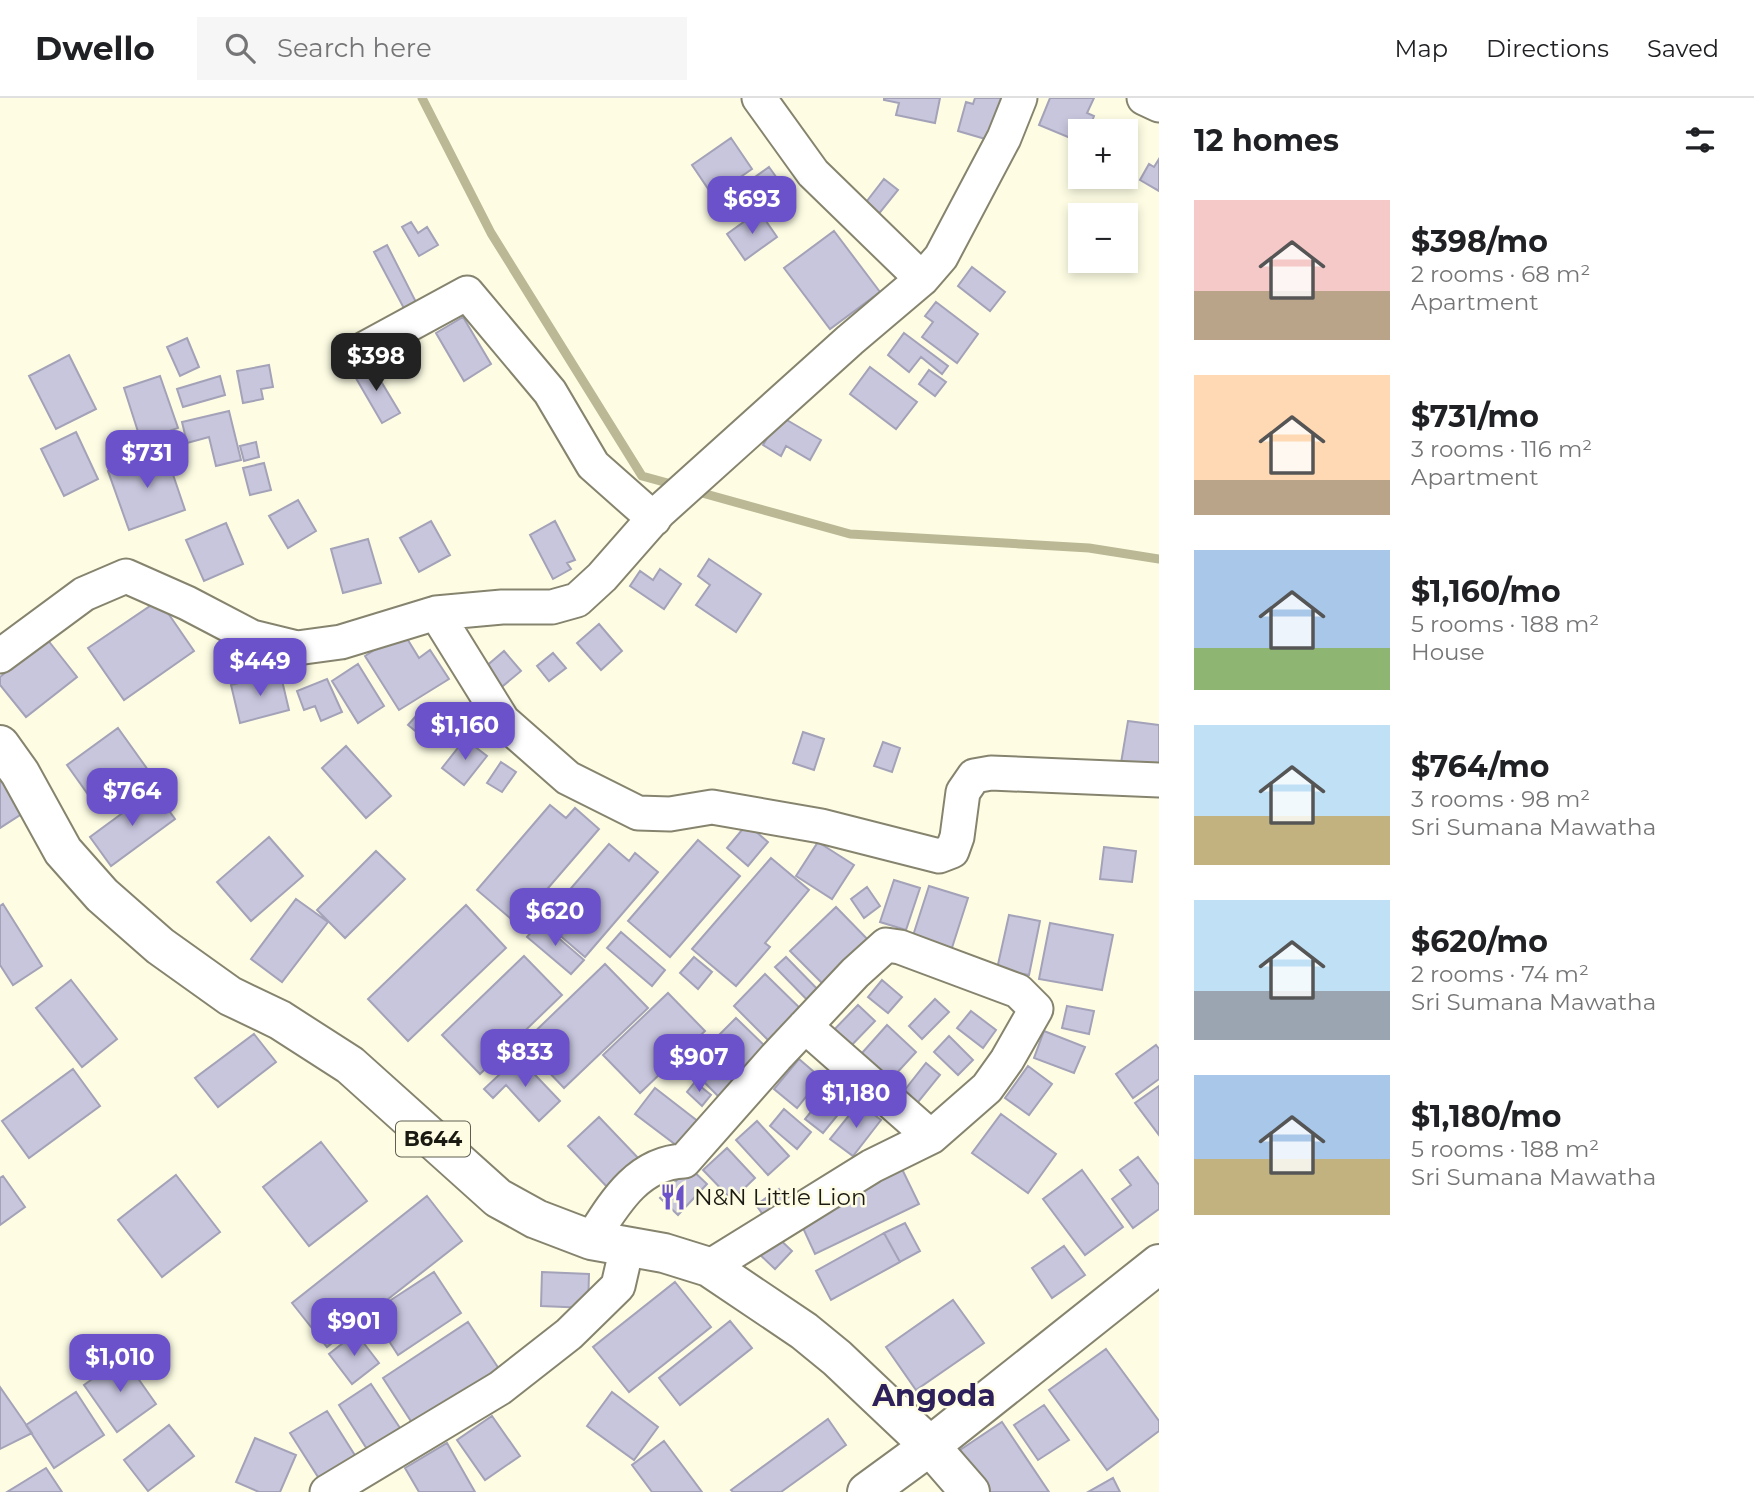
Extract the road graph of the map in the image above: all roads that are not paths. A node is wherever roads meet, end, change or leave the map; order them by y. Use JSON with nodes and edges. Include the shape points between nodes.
{"nodes":[{"id":1,"x":759,"y":98,"type":"edge"},
{"id":2,"x":1020,"y":98,"type":"edge"},
{"id":3,"x":1144,"y":98,"type":"edge"},
{"id":4,"x":1159,"y":105,"type":"edge"},
{"id":5,"x":922,"y":279,"type":"junction"},
{"id":6,"x":364,"y":349,"type":"dead end"},
{"id":7,"x":656,"y":516,"type":"junction"},
{"id":8,"x":436,"y":614,"type":"junction"},
{"id":9,"x":0,"y":656,"type":"edge"},
{"id":10,"x":0,"y":745,"type":"edge"},
{"id":11,"x":1159,"y":780,"type":"edge"},
{"id":12,"x":805,"y":1026,"type":"junction"},
{"id":13,"x":931,"y":1137,"type":"junction"},
{"id":14,"x":609,"y":1244,"type":"junction"},
{"id":15,"x":1159,"y":1264,"type":"edge"},
{"id":16,"x":709,"y":1267,"type":"junction"},
{"id":17,"x":930,"y":1446,"type":"junction"},
{"id":18,"x":327,"y":1492,"type":"edge"},
{"id":19,"x":867,"y":1492,"type":"edge"},
{"id":20,"x":970,"y":1492,"type":"edge"}],
"edges":[{"from":1,"to":5,"type":"street","via":[[813,173]]},
{"from":2,"to":5,"type":"street","via":[[941,257]]},
{"from":3,"to":4,"type":"street"},
{"from":5,"to":7,"type":"street"},
{"from":6,"to":7,"type":"street","via":[[467,293],[550,392],[593,464]]},
{"from":7,"to":8,"type":"street","via":[[578,600],[552,607]]},
{"from":8,"to":9,"type":"street","via":[[341,642],[297,648],[252,637],[126,576],[84,594]]},
{"from":8,"to":11,"type":"street","via":[[503,721],[568,778],[638,813],[670,814],[712,807],[821,825],[939,856],[952,851],[963,792],[974,776]]},
{"from":10,"to":14,"type":"main road","number":"B644","via":[[63,851],[102,895],[160,946],[230,996],[280,1020],[351,1065],[498,1198],[536,1219]]},
{"from":12,"to":13,"type":"street"},
{"from":12,"to":13,"type":"street","via":[[886,946],[900,947],[1018,991],[1035,1009],[1007,1060],[987,1088]]},
{"from":12,"to":14,"type":"street","via":[[684,1161],[666,1162],[643,1175],[616,1201]]},
{"from":13,"to":16,"type":"street","via":[[872,1166]]},
{"from":14,"to":16,"type":"main road","number":"B644","via":[[664,1253]]},
{"from":14,"to":18,"type":"street","via":[[618,1286],[569,1334],[500,1388]]},
{"from":15,"to":17,"type":"main road"},
{"from":16,"to":17,"type":"main road","number":"B644","via":[[838,1358]]},
{"from":17,"to":19,"type":"main road"},
{"from":17,"to":20,"type":"main road","number":"B644"}]}
